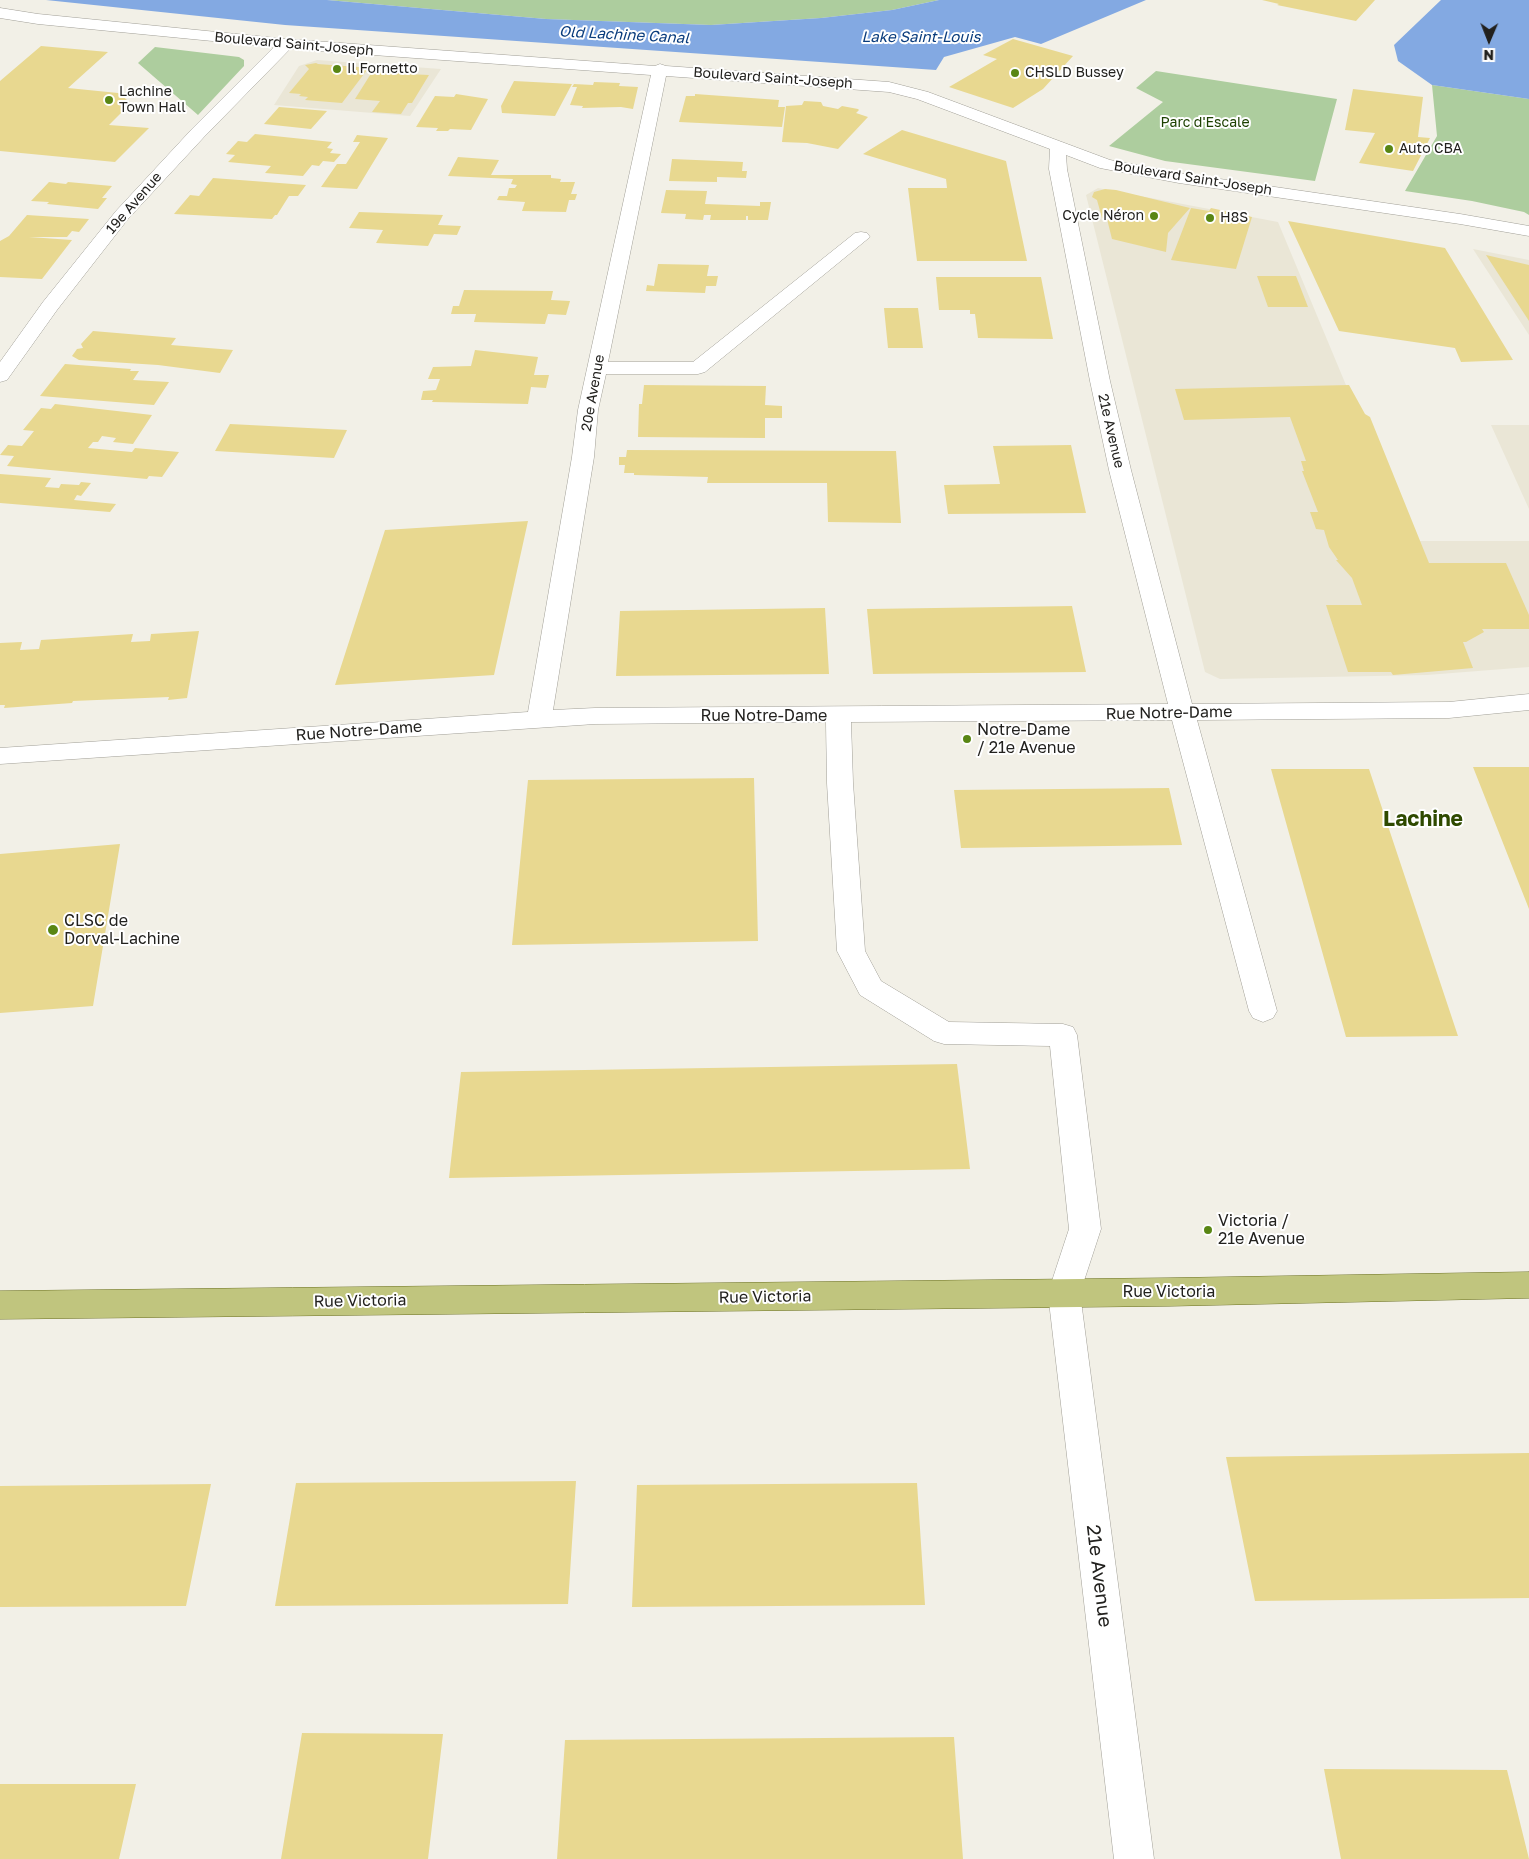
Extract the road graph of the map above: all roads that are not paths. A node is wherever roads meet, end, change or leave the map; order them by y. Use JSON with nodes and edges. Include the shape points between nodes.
{"nodes":[{"id":1,"x":0,"y":13,"type":"edge"},
{"id":2,"x":25,"y":17,"type":"junction"},
{"id":3,"x":9,"y":28,"type":"dead end"},
{"id":4,"x":286,"y":44,"type":"junction"},
{"id":5,"x":660,"y":69,"type":"junction"},
{"id":6,"x":1058,"y":146,"type":"junction"},
{"id":7,"x":1529,"y":232,"type":"edge"},
{"id":8,"x":861,"y":236,"type":"dead end"},
{"id":9,"x":597,"y":368,"type":"junction"},
{"id":10,"x":0,"y":376,"type":"edge"},
{"id":11,"x":1529,"y":702,"type":"edge"},
{"id":12,"x":1182,"y":713,"type":"junction"},
{"id":13,"x":838,"y":715,"type":"junction"},
{"id":14,"x":538,"y":719,"type":"junction"},
{"id":15,"x":0,"y":756,"type":"edge"},
{"id":16,"x":1263,"y":1011,"type":"dead end"},
{"id":17,"x":1529,"y":1285,"type":"edge"},
{"id":18,"x":1064,"y":1293,"type":"junction"},
{"id":19,"x":0,"y":1305,"type":"edge"},
{"id":20,"x":1134,"y":1859,"type":"edge"}],
"edges":[{"from":1,"to":2,"type":"street","name":"Boulevard Saint-Joseph"},
{"from":2,"to":3,"type":"street"},
{"from":2,"to":4,"type":"street","name":"Boulevard Saint-Joseph"},
{"from":4,"to":5,"type":"street","name":"Boulevard Saint-Joseph"},
{"from":4,"to":10,"type":"street","name":"19e Avenue","via":[[122,215]]},
{"from":5,"to":6,"type":"street","name":"Boulevard Saint-Joseph","via":[[889,86],[922,95]]},
{"from":5,"to":9,"type":"street","name":"20e Avenue"},
{"from":6,"to":7,"type":"street","name":"Boulevard Saint-Joseph","via":[[1106,164],[1179,178]]},
{"from":6,"to":12,"type":"street","name":"21e Avenue","via":[[1058,169],[1100,381]]},
{"from":8,"to":9,"type":"street","via":[[698,368]]},
{"from":9,"to":14,"type":"street","name":"20e Avenue"},
{"from":11,"to":12,"type":"street","name":"Rue Notre-Dame","via":[[1449,710]]},
{"from":12,"to":13,"type":"street","name":"Rue Notre-Dame"},
{"from":12,"to":16,"type":"street","name":"21e Avenue"},
{"from":13,"to":14,"type":"street","name":"Rue Notre-Dame"},
{"from":13,"to":18,"type":"street","via":[[851,951],[870,988],[944,1033],[1063,1035],[1085,1229]]},
{"from":14,"to":15,"type":"street","name":"Rue Notre-Dame"},
{"from":17,"to":18,"type":"main road","name":"Rue Victoria"},
{"from":18,"to":19,"type":"main road","name":"Rue Victoria"},
{"from":18,"to":20,"type":"street","name":"21e Avenue"}]}
